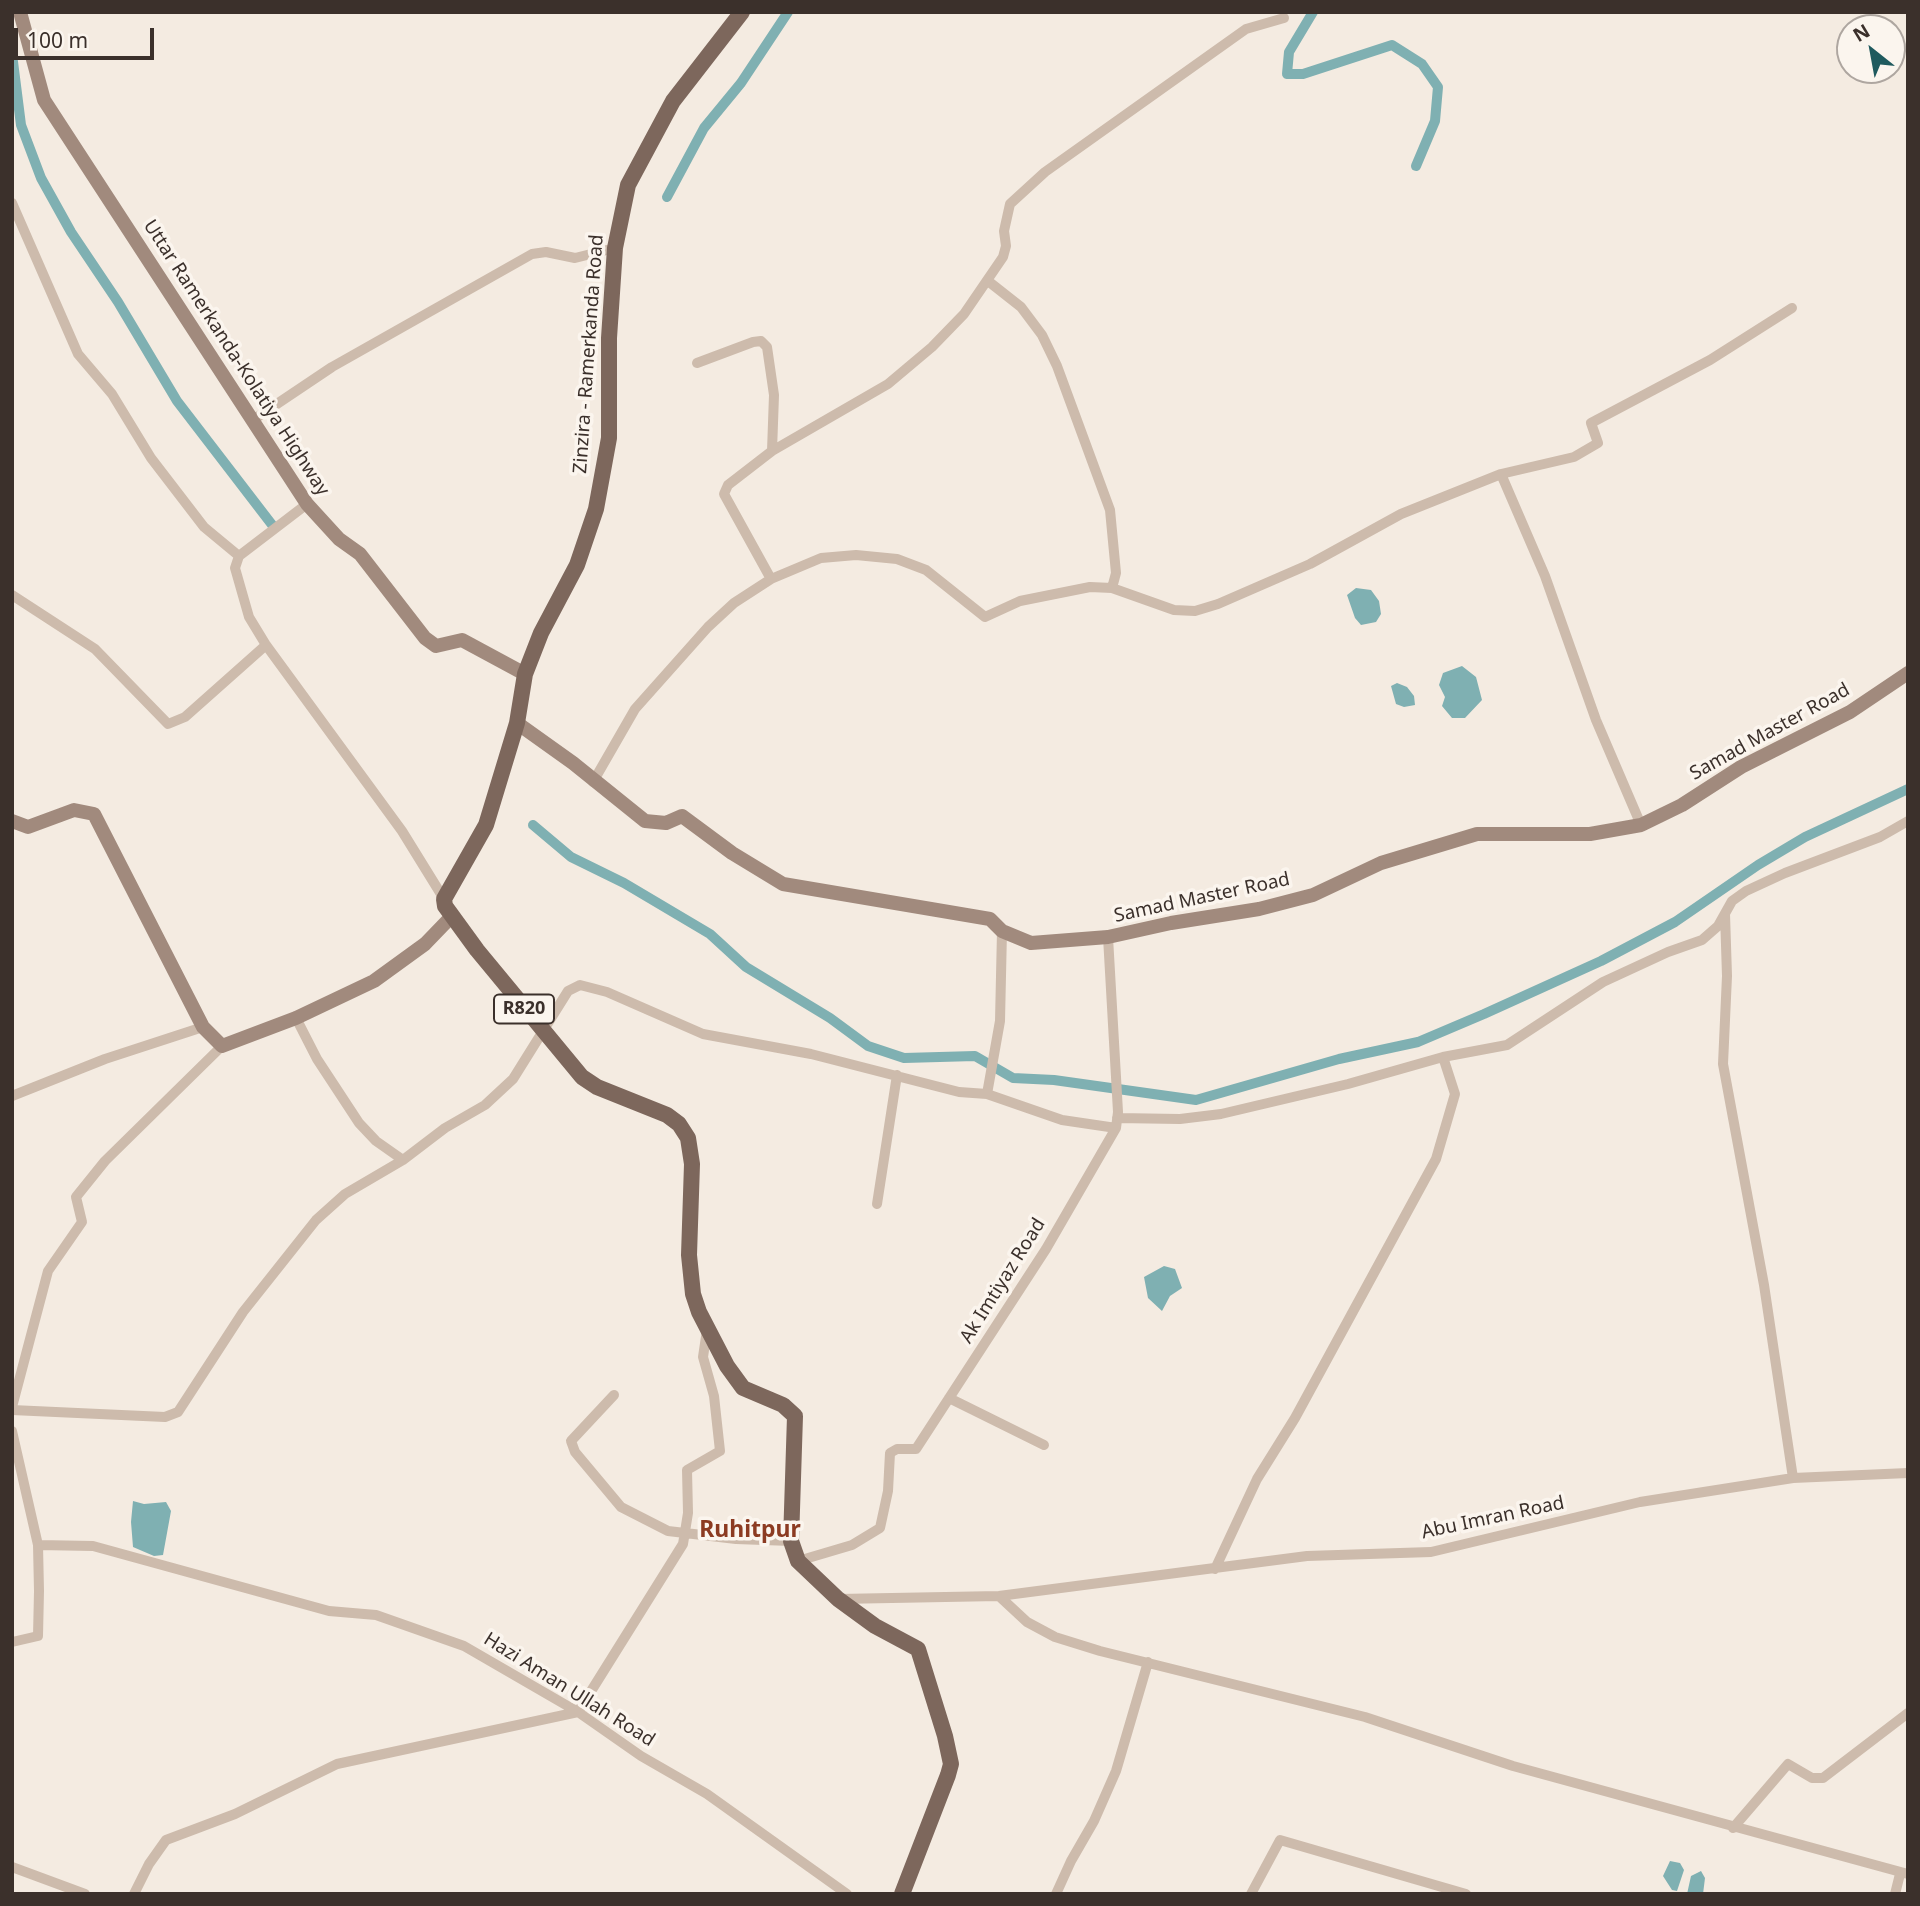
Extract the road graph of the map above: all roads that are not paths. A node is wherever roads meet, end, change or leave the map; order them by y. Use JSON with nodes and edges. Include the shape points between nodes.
{"nodes":[{"id":1,"x":20,"y":12,"type":"edge"},
{"id":2,"x":734,"y":16,"type":"edge"},
{"id":3,"x":1284,"y":18,"type":"dead end"},
{"id":4,"x":12,"y":203,"type":"edge"},
{"id":5,"x":615,"y":248,"type":"junction"},
{"id":6,"x":988,"y":281,"type":"junction"},
{"id":7,"x":1792,"y":308,"type":"dead end"},
{"id":8,"x":697,"y":363,"type":"dead end"},
{"id":9,"x":253,"y":419,"type":"junction"},
{"id":10,"x":772,"y":451,"type":"junction"},
{"id":11,"x":1501,"y":474,"type":"junction"},
{"id":12,"x":307,"y":504,"type":"junction"},
{"id":13,"x":239,"y":556,"type":"junction"},
{"id":14,"x":771,"y":579,"type":"junction"},
{"id":15,"x":1112,"y":588,"type":"junction"},
{"id":16,"x":12,"y":595,"type":"edge"},
{"id":17,"x":266,"y":645,"type":"junction"},
{"id":18,"x":1908,"y":673,"type":"edge"},
{"id":19,"x":525,"y":674,"type":"junction"},
{"id":20,"x":517,"y":723,"type":"junction"},
{"id":21,"x":593,"y":782,"type":"junction"},
{"id":22,"x":12,"y":821,"type":"edge"},
{"id":23,"x":1908,"y":821,"type":"edge"},
{"id":24,"x":1642,"y":825,"type":"junction"},
{"id":25,"x":444,"y":899,"type":"junction"},
{"id":26,"x":1725,"y":914,"type":"junction"},
{"id":27,"x":452,"y":916,"type":"junction"},
{"id":28,"x":1002,"y":931,"type":"junction"},
{"id":29,"x":1108,"y":937,"type":"junction"},
{"id":30,"x":296,"y":1018,"type":"junction"},
{"id":31,"x":203,"y":1027,"type":"junction"},
{"id":32,"x":541,"y":1030,"type":"junction"},
{"id":33,"x":222,"y":1045,"type":"junction"},
{"id":34,"x":1443,"y":1057,"type":"junction"},
{"id":35,"x":897,"y":1075,"type":"junction"},
{"id":36,"x":988,"y":1094,"type":"junction"},
{"id":37,"x":12,"y":1097,"type":"edge"},
{"id":38,"x":1117,"y":1119,"type":"junction"},
{"id":39,"x":402,"y":1160,"type":"junction"},
{"id":40,"x":877,"y":1204,"type":"dead end"},
{"id":41,"x":707,"y":1330,"type":"junction"},
{"id":42,"x":614,"y":1395,"type":"dead end"},
{"id":43,"x":949,"y":1398,"type":"junction"},
{"id":44,"x":12,"y":1408,"type":"edge"},
{"id":45,"x":12,"y":1431,"type":"edge"},
{"id":46,"x":1044,"y":1445,"type":"dead end"},
{"id":47,"x":1908,"y":1474,"type":"edge"},
{"id":48,"x":1793,"y":1478,"type":"junction"},
{"id":49,"x":686,"y":1531,"type":"junction"},
{"id":50,"x":790,"y":1541,"type":"junction"},
{"id":51,"x":38,"y":1545,"type":"junction"},
{"id":52,"x":798,"y":1561,"type":"junction"},
{"id":53,"x":1215,"y":1569,"type":"junction"},
{"id":54,"x":999,"y":1596,"type":"junction"},
{"id":55,"x":838,"y":1599,"type":"junction"},
{"id":56,"x":12,"y":1642,"type":"edge"},
{"id":57,"x":1148,"y":1662,"type":"junction"},
{"id":58,"x":578,"y":1712,"type":"junction"},
{"id":59,"x":1908,"y":1713,"type":"edge"},
{"id":60,"x":1734,"y":1828,"type":"junction"},
{"id":61,"x":12,"y":1867,"type":"edge"},
{"id":62,"x":1904,"y":1874,"type":"edge"},
{"id":63,"x":85,"y":1894,"type":"edge"},
{"id":64,"x":134,"y":1894,"type":"edge"},
{"id":65,"x":847,"y":1894,"type":"edge"},
{"id":66,"x":902,"y":1894,"type":"edge"},
{"id":67,"x":1056,"y":1894,"type":"edge"},
{"id":68,"x":1251,"y":1894,"type":"edge"},
{"id":69,"x":1466,"y":1894,"type":"edge"},
{"id":70,"x":1895,"y":1894,"type":"edge"}],
"edges":[{"from":1,"to":9,"type":"street","name":"Uttar Ramerkanda-Kolatiya Highway","via":[[44,100]]},
{"from":2,"to":5,"type":"main road","name":"Zinzira - Ramerkanda Road","via":[[646,147],[628,185]]},
{"from":3,"to":6,"type":"street","via":[[1246,29],[1030,186],[1010,204],[1003,257]]},
{"from":4,"to":13,"type":"street","via":[[78,354],[112,394],[151,458],[204,527]]},
{"from":5,"to":9,"type":"street","via":[[576,258],[532,254],[332,367]]},
{"from":5,"to":19,"type":"main road","name":"Zinzira - Ramerkanda Road","via":[[607,459],[577,565]]},
{"from":6,"to":10,"type":"street","via":[[964,314],[888,384]]},
{"from":6,"to":15,"type":"street","via":[[1021,307],[1058,366],[1110,510],[1116,573]]},
{"from":7,"to":11,"type":"street","via":[[1710,360],[1591,424],[1598,443],[1574,457]]},
{"from":8,"to":10,"type":"street","via":[[753,342],[761,341],[767,348],[774,395]]},
{"from":9,"to":12,"type":"street","name":"Uttar Ramerkanda-Kolatiya Highway"},
{"from":10,"to":14,"type":"street","via":[[728,485],[724,494]]},
{"from":11,"to":15,"type":"street","via":[[1401,514],[1310,564],[1195,611],[1174,610]]},
{"from":11,"to":24,"type":"street","via":[[1545,576],[1596,720]]},
{"from":12,"to":13,"type":"street"},
{"from":12,"to":19,"type":"street","name":"Uttar Ramerkanda-Kolatiya Highway","via":[[360,554],[425,638],[436,646],[462,640]]},
{"from":13,"to":17,"type":"street","via":[[235,568],[246,606]]},
{"from":14,"to":15,"type":"street","via":[[821,558],[897,559],[926,570],[985,617],[1042,595]]},
{"from":14,"to":21,"type":"street","via":[[708,627],[635,709]]},
{"from":16,"to":17,"type":"street","via":[[95,649],[168,724],[185,718]]},
{"from":17,"to":25,"type":"street","via":[[402,831]]},
{"from":18,"to":24,"type":"street","name":"Samad Master Road","via":[[1850,712],[1752,761],[1682,806]]},
{"from":19,"to":20,"type":"main road","name":"Zinzira - Ramerkanda Road"},
{"from":20,"to":21,"type":"street","name":"Samad Master Road"},
{"from":20,"to":25,"type":"main road","name":"Zinzira - Ramerkanda Road","via":[[486,825]]},
{"from":21,"to":28,"type":"street","name":"Samad Master Road","via":[[645,821],[666,823],[682,816],[783,884],[990,919]]},
{"from":22,"to":31,"type":"street","via":[[28,827],[74,810],[94,814]]},
{"from":23,"to":26,"type":"street","via":[[1880,837],[1761,883],[1732,901]]},
{"from":24,"to":29,"type":"street","name":"Samad Master Road","via":[[1590,834],[1477,834],[1381,863],[1313,895]]},
{"from":25,"to":27,"type":"main road","number":"R820"},
{"from":26,"to":34,"type":"street","via":[[1702,940],[1604,982],[1507,1045]]},
{"from":26,"to":48,"type":"street","via":[[1723,1064],[1764,1285]]},
{"from":27,"to":30,"type":"street","via":[[401,963]]},
{"from":27,"to":32,"type":"main road","number":"R820"},
{"from":28,"to":29,"type":"street","name":"Samad Master Road","via":[[1031,943]]},
{"from":28,"to":36,"type":"street","via":[[1003,977]]},
{"from":29,"to":38,"type":"street"},
{"from":30,"to":33,"type":"street"},
{"from":30,"to":39,"type":"street","via":[[359,1123]]},
{"from":31,"to":33,"type":"street"},
{"from":31,"to":37,"type":"street","via":[[105,1059]]},
{"from":32,"to":35,"type":"street","via":[[568,991],[580,985],[703,1034]]},
{"from":32,"to":39,"type":"street","via":[[513,1079],[485,1105]]},
{"from":32,"to":41,"type":"main road","number":"R820","via":[[582,1077],[667,1115],[688,1138],[692,1164],[689,1255],[693,1294]]},
{"from":33,"to":44,"type":"street","via":[[105,1161],[76,1197],[82,1222],[48,1271]]},
{"from":34,"to":38,"type":"street","via":[[1221,1114]]},
{"from":34,"to":53,"type":"street","via":[[1455,1094],[1436,1159],[1257,1479]]},
{"from":35,"to":36,"type":"street"},
{"from":35,"to":40,"type":"street"},
{"from":36,"to":38,"type":"street","via":[[1062,1120]]},
{"from":38,"to":43,"type":"street","name":"Ak Imtiyaz Road","via":[[1046,1249]]},
{"from":39,"to":44,"type":"street","via":[[345,1194],[316,1220],[243,1312],[178,1412],[165,1417]]},
{"from":41,"to":49,"type":"street","via":[[703,1357],[714,1396],[720,1451],[687,1470]]},
{"from":41,"to":50,"type":"main road","number":"R820","via":[[743,1388],[783,1405],[795,1416]]},
{"from":42,"to":49,"type":"street","via":[[571,1441],[575,1452],[621,1507],[668,1531]]},
{"from":43,"to":46,"type":"street"},
{"from":43,"to":52,"type":"street","name":"Ak Imtiyaz Road","via":[[916,1449],[890,1453],[880,1528],[852,1545]]},
{"from":45,"to":51,"type":"street"},
{"from":47,"to":48,"type":"street","name":"Abu Imran Road"},
{"from":48,"to":53,"type":"street","name":"Abu Imran Road","via":[[1640,1502],[1431,1552],[1307,1556]]},
{"from":49,"to":50,"type":"street","via":[[713,1538]]},
{"from":49,"to":58,"type":"street","via":[[683,1544]]},
{"from":50,"to":52,"type":"main road","number":"R820"},
{"from":51,"to":56,"type":"street","via":[[38,1636]]},
{"from":51,"to":58,"type":"street","name":"Hazi Aman Ullah Road","via":[[93,1546],[329,1611],[376,1615],[464,1646]]},
{"from":52,"to":55,"type":"main road","number":"R820"},
{"from":53,"to":54,"type":"street","name":"Abu Imran Road"},
{"from":54,"to":55,"type":"street","name":"Abu Imran Road"},
{"from":54,"to":57,"type":"street","via":[[1027,1622],[1055,1637]]},
{"from":55,"to":66,"type":"main road","number":"R820","via":[[918,1649],[950,1755],[948,1775]]},
{"from":57,"to":60,"type":"street","via":[[1365,1717],[1513,1766]]},
{"from":57,"to":67,"type":"street","via":[[1116,1771]]},
{"from":58,"to":64,"type":"street","via":[[337,1764],[235,1814],[166,1840]]},
{"from":58,"to":65,"type":"street","name":"Hazi Aman Ullah Road","via":[[707,1794]]},
{"from":59,"to":60,"type":"street","via":[[1823,1779],[1788,1764]]},
{"from":60,"to":62,"type":"street"},
{"from":61,"to":63,"type":"street"},
{"from":62,"to":70,"type":"street"},
{"from":68,"to":69,"type":"street","via":[[1280,1840]]}]}
